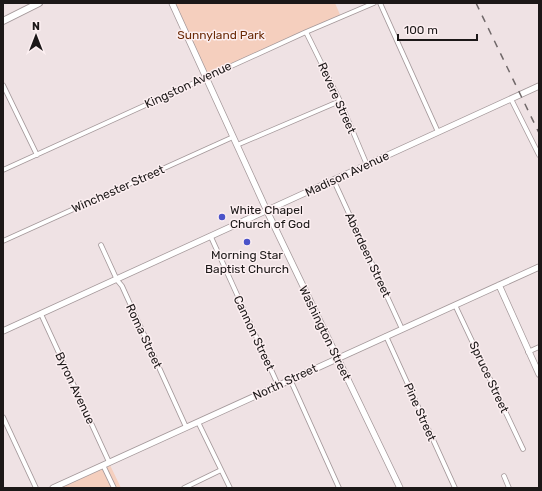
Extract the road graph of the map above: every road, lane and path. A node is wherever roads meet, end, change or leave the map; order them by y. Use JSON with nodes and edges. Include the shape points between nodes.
{"nodes":[{"id":1,"x":39,"y":3,"type":"edge"},
{"id":2,"x":172,"y":3,"type":"edge"},
{"id":3,"x":374,"y":3,"type":"edge"},
{"id":4,"x":380,"y":3,"type":"edge"},
{"id":5,"x":3,"y":21,"type":"edge"},
{"id":6,"x":306,"y":32,"type":"junction"},
{"id":7,"x":206,"y":77,"type":"junction"},
{"id":8,"x":3,"y":85,"type":"edge"},
{"id":9,"x":539,"y":86,"type":"edge"},
{"id":10,"x":511,"y":99,"type":"junction"},
{"id":11,"x":340,"y":101,"type":"junction"},
{"id":12,"x":438,"y":132,"type":"junction"},
{"id":13,"x":233,"y":137,"type":"junction"},
{"id":14,"x":237,"y":145,"type":"junction"},
{"id":15,"x":37,"y":154,"type":"junction"},
{"id":16,"x":539,"y":155,"type":"edge"},
{"id":17,"x":367,"y":165,"type":"junction"},
{"id":18,"x":3,"y":170,"type":"edge"},
{"id":19,"x":334,"y":180,"type":"junction"},
{"id":20,"x":267,"y":211,"type":"junction"},
{"id":21,"x":211,"y":237,"type":"junction"},
{"id":22,"x":3,"y":241,"type":"edge"},
{"id":23,"x":100,"y":245,"type":"dead end"},
{"id":24,"x":539,"y":266,"type":"edge"},
{"id":25,"x":117,"y":280,"type":"junction"},
{"id":26,"x":499,"y":285,"type":"junction"},
{"id":27,"x":455,"y":305,"type":"junction"},
{"id":28,"x":41,"y":314,"type":"junction"},
{"id":29,"x":402,"y":329,"type":"junction"},
{"id":30,"x":3,"y":331,"type":"edge"},
{"id":31,"x":386,"y":336,"type":"junction"},
{"id":32,"x":539,"y":347,"type":"edge"},
{"id":33,"x":528,"y":352,"type":"junction"},
{"id":34,"x":337,"y":358,"type":"junction"},
{"id":35,"x":539,"y":374,"type":"edge"},
{"id":36,"x":290,"y":379,"type":"junction"},
{"id":37,"x":278,"y":385,"type":"junction"},
{"id":38,"x":3,"y":417,"type":"edge"},
{"id":39,"x":198,"y":422,"type":"junction"},
{"id":40,"x":186,"y":427,"type":"junction"},
{"id":41,"x":523,"y":450,"type":"dead end"},
{"id":42,"x":106,"y":463,"type":"junction"},
{"id":43,"x":221,"y":470,"type":"junction"},
{"id":44,"x":504,"y":476,"type":"dead end"},
{"id":45,"x":36,"y":488,"type":"edge"},
{"id":46,"x":53,"y":488,"type":"edge"},
{"id":47,"x":114,"y":488,"type":"edge"},
{"id":48,"x":184,"y":488,"type":"edge"},
{"id":49,"x":230,"y":488,"type":"edge"},
{"id":50,"x":339,"y":488,"type":"edge"},
{"id":51,"x":400,"y":488,"type":"edge"},
{"id":52,"x":454,"y":488,"type":"edge"},
{"id":53,"x":509,"y":488,"type":"edge"}],
"edges":[{"from":1,"to":5,"type":"main road"},
{"from":2,"to":7,"type":"street","name":"Washington Street"},
{"from":3,"to":6,"type":"street","name":"Kingston Avenue"},
{"from":4,"to":12,"type":"street"},
{"from":6,"to":7,"type":"street","name":"Kingston Avenue"},
{"from":6,"to":11,"type":"street","name":"Revere Street"},
{"from":7,"to":13,"type":"street","name":"Washington Street"},
{"from":7,"to":15,"type":"street","name":"Kingston Avenue"},
{"from":8,"to":15,"type":"street"},
{"from":9,"to":10,"type":"street","name":"Madison Avenue"},
{"from":10,"to":12,"type":"street","name":"Madison Avenue"},
{"from":10,"to":16,"type":"street"},
{"from":11,"to":14,"type":"street"},
{"from":11,"to":17,"type":"street","name":"Revere Street"},
{"from":12,"to":17,"type":"street","name":"Madison Avenue"},
{"from":13,"to":14,"type":"street","name":"Washington Street"},
{"from":13,"to":22,"type":"street","name":"Winchester Street"},
{"from":14,"to":20,"type":"street","name":"Washington Street"},
{"from":15,"to":18,"type":"street","name":"Kingston Avenue"},
{"from":17,"to":19,"type":"street","name":"Madison Avenue"},
{"from":19,"to":20,"type":"street","name":"Madison Avenue"},
{"from":19,"to":29,"type":"street","name":"Aberdeen Street"},
{"from":20,"to":21,"type":"street","name":"Madison Avenue"},
{"from":20,"to":34,"type":"street","name":"Washington Street"},
{"from":21,"to":25,"type":"street","name":"Madison Avenue"},
{"from":21,"to":37,"type":"street","name":"Cannon Street"},
{"from":23,"to":25,"type":"street","name":"Roma Street"},
{"from":24,"to":26,"type":"street","name":"North Street"},
{"from":25,"to":28,"type":"street","name":"Madison Avenue"},
{"from":25,"to":40,"type":"street","name":"Roma Street"},
{"from":26,"to":27,"type":"street","name":"North Street"},
{"from":26,"to":33,"type":"street"},
{"from":27,"to":29,"type":"street","name":"North Street"},
{"from":27,"to":41,"type":"street","name":"Spruce Street"},
{"from":28,"to":30,"type":"street","name":"Madison Avenue"},
{"from":28,"to":42,"type":"street","name":"Byron Avenue"},
{"from":29,"to":31,"type":"street","name":"North Street"},
{"from":31,"to":34,"type":"street","name":"North Street"},
{"from":31,"to":52,"type":"street","name":"Pine Street"},
{"from":32,"to":33,"type":"street"},
{"from":33,"to":35,"type":"street"},
{"from":34,"to":36,"type":"street","name":"North Street"},
{"from":34,"to":51,"type":"street","name":"Washington Street"},
{"from":36,"to":37,"type":"street","name":"North Street"},
{"from":36,"to":50,"type":"street","name":"Cannon Street"},
{"from":37,"to":39,"type":"street","name":"North Street"},
{"from":38,"to":45,"type":"street"},
{"from":39,"to":40,"type":"street","name":"North Street"},
{"from":39,"to":43,"type":"street"},
{"from":40,"to":42,"type":"street","name":"North Street"},
{"from":42,"to":46,"type":"street","name":"North Street"},
{"from":42,"to":47,"type":"street","name":"Byron Avenue"},
{"from":43,"to":48,"type":"street"},
{"from":43,"to":49,"type":"street"},
{"from":44,"to":53,"type":"street"}]}
